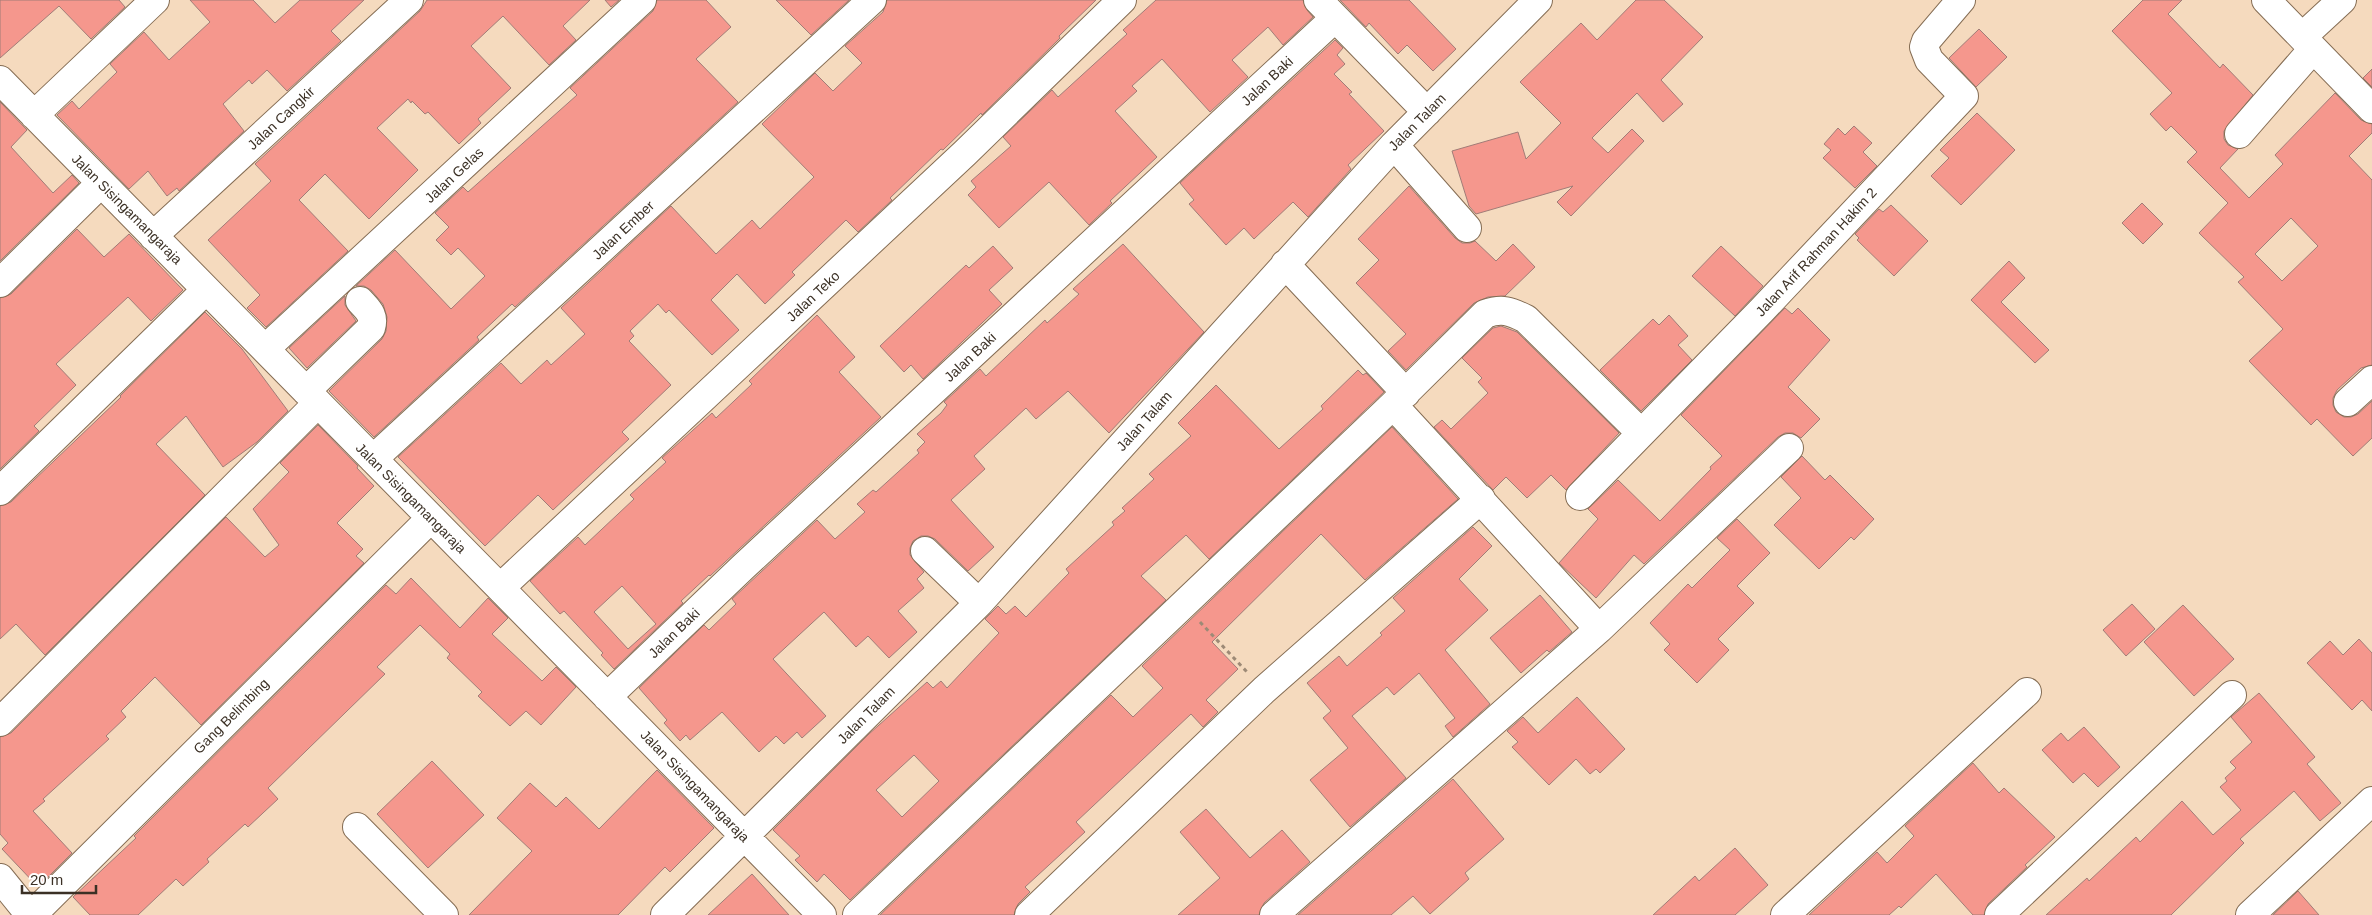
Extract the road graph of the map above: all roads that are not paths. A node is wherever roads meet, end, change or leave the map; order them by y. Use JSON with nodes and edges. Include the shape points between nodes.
{"nodes":[{"id":1,"x":155,"y":0,"type":"edge"},
{"id":2,"x":409,"y":0,"type":"edge"},
{"id":3,"x":642,"y":0,"type":"edge"},
{"id":4,"x":872,"y":0,"type":"edge"},
{"id":5,"x":1122,"y":0,"type":"edge"},
{"id":6,"x":1538,"y":0,"type":"edge"},
{"id":7,"x":1961,"y":0,"type":"edge"},
{"id":8,"x":2266,"y":0,"type":"edge"},
{"id":9,"x":2342,"y":0,"type":"edge"},
{"id":10,"x":1327,"y":9,"type":"edge"},
{"id":11,"x":2308,"y":43,"type":"junction"},
{"id":12,"x":0,"y":80,"type":"edge"},
{"id":13,"x":2372,"y":109,"type":"edge"},
{"id":14,"x":1427,"y":112,"type":"junction"},
{"id":15,"x":34,"y":115,"type":"junction"},
{"id":16,"x":2240,"y":134,"type":"dead end"},
{"id":17,"x":1394,"y":145,"type":"junction"},
{"id":18,"x":101,"y":183,"type":"junction"},
{"id":19,"x":1467,"y":228,"type":"dead end"},
{"id":20,"x":153,"y":236,"type":"junction"},
{"id":21,"x":1285,"y":264,"type":"junction"},
{"id":22,"x":0,"y":283,"type":"edge"},
{"id":23,"x":206,"y":290,"type":"junction"},
{"id":24,"x":360,"y":301,"type":"dead end"},
{"id":25,"x":265,"y":349,"type":"junction"},
{"id":26,"x":2372,"y":380,"type":"edge"},
{"id":27,"x":312,"y":397,"type":"junction"},
{"id":28,"x":1399,"y":399,"type":"junction"},
{"id":29,"x":2348,"y":402,"type":"dead end"},
{"id":30,"x":1640,"y":432,"type":"junction"},
{"id":31,"x":1789,"y":448,"type":"dead end"},
{"id":32,"x":373,"y":459,"type":"junction"},
{"id":33,"x":0,"y":491,"type":"edge"},
{"id":34,"x":1580,"y":496,"type":"dead end"},
{"id":35,"x":1481,"y":499,"type":"junction"},
{"id":36,"x":431,"y":518,"type":"junction"},
{"id":37,"x":925,"y":550,"type":"dead end"},
{"id":38,"x":500,"y":588,"type":"junction"},
{"id":39,"x":979,"y":603,"type":"junction"},
{"id":40,"x":1599,"y":629,"type":"junction"},
{"id":41,"x":2027,"y":692,"type":"dead end"},
{"id":42,"x":2232,"y":695,"type":"dead end"},
{"id":43,"x":607,"y":697,"type":"junction"},
{"id":44,"x":0,"y":722,"type":"edge"},
{"id":45,"x":2372,"y":802,"type":"edge"},
{"id":46,"x":357,"y":827,"type":"dead end"},
{"id":47,"x":744,"y":836,"type":"junction"},
{"id":48,"x":0,"y":878,"type":"edge"},
{"id":49,"x":817,"y":913,"type":"edge"},
{"id":50,"x":31,"y":915,"type":"edge"},
{"id":51,"x":444,"y":915,"type":"edge"},
{"id":52,"x":665,"y":915,"type":"edge"},
{"id":53,"x":857,"y":915,"type":"edge"},
{"id":54,"x":1029,"y":915,"type":"edge"},
{"id":55,"x":1274,"y":915,"type":"edge"},
{"id":56,"x":1784,"y":915,"type":"edge"},
{"id":57,"x":1999,"y":915,"type":"edge"},
{"id":58,"x":2250,"y":915,"type":"edge"}],
"edges":[{"from":1,"to":15,"type":"street"},
{"from":2,"to":20,"type":"street","name":"Jalan Cangkir"},
{"from":3,"to":25,"type":"street","name":"Jalan Gelas"},
{"from":4,"to":32,"type":"street","name":"Jalan Ember"},
{"from":5,"to":38,"type":"street","name":"Jalan Teko","via":[[965,153]]},
{"from":6,"to":14,"type":"street","name":"Jalan Talam"},
{"from":7,"to":30,"type":"street","name":"Jalan Arif Rahman Hakim 2","via":[[1924,47],[1929,60],[1964,96],[1761,311]]},
{"from":8,"to":11,"type":"street"},
{"from":9,"to":11,"type":"street"},
{"from":10,"to":14,"type":"street"},
{"from":10,"to":43,"type":"street","name":"Jalan Baki"},
{"from":11,"to":13,"type":"street"},
{"from":11,"to":16,"type":"street"},
{"from":12,"to":15,"type":"street","name":"Jalan Sisingamangaraja"},
{"from":14,"to":17,"type":"street","name":"Jalan Talam"},
{"from":15,"to":18,"type":"street","name":"Jalan Sisingamangaraja"},
{"from":17,"to":19,"type":"street"},
{"from":17,"to":21,"type":"street","name":"Jalan Talam"},
{"from":18,"to":20,"type":"street","name":"Jalan Sisingamangaraja"},
{"from":18,"to":22,"type":"street"},
{"from":20,"to":23,"type":"street","name":"Jalan Sisingamangaraja"},
{"from":21,"to":28,"type":"street"},
{"from":21,"to":39,"type":"street","name":"Jalan Talam"},
{"from":23,"to":25,"type":"street","name":"Jalan Sisingamangaraja"},
{"from":23,"to":33,"type":"street"},
{"from":24,"to":27,"type":"street","via":[[372,314],[371,328]]},
{"from":25,"to":27,"type":"street","name":"Jalan Sisingamangaraja"},
{"from":26,"to":29,"type":"street"},
{"from":27,"to":32,"type":"street","name":"Jalan Sisingamangaraja"},
{"from":27,"to":44,"type":"street"},
{"from":28,"to":30,"type":"street","via":[[1484,314],[1509,310],[1526,320]]},
{"from":28,"to":35,"type":"street"},
{"from":28,"to":53,"type":"street"},
{"from":30,"to":34,"type":"street","name":"Jalan Arif Rahman Hakim 2"},
{"from":31,"to":40,"type":"street"},
{"from":32,"to":36,"type":"street","name":"Jalan Sisingamangaraja"},
{"from":35,"to":40,"type":"street"},
{"from":35,"to":54,"type":"street","via":[[1264,690]]},
{"from":36,"to":38,"type":"street","name":"Jalan Sisingamangaraja"},
{"from":36,"to":50,"type":"street","name":"Gang Belimbing"},
{"from":37,"to":39,"type":"street"},
{"from":38,"to":43,"type":"street","name":"Jalan Sisingamangaraja"},
{"from":39,"to":47,"type":"street","name":"Jalan Talam"},
{"from":40,"to":55,"type":"street"},
{"from":41,"to":56,"type":"street"},
{"from":42,"to":57,"type":"street"},
{"from":43,"to":47,"type":"street","name":"Jalan Sisingamangaraja"},
{"from":45,"to":58,"type":"street"},
{"from":46,"to":51,"type":"street"},
{"from":47,"to":49,"type":"street","name":"Jalan Sisingamangaraja"},
{"from":47,"to":52,"type":"street","name":"Jalan Talam"},
{"from":48,"to":50,"type":"street"}]}
